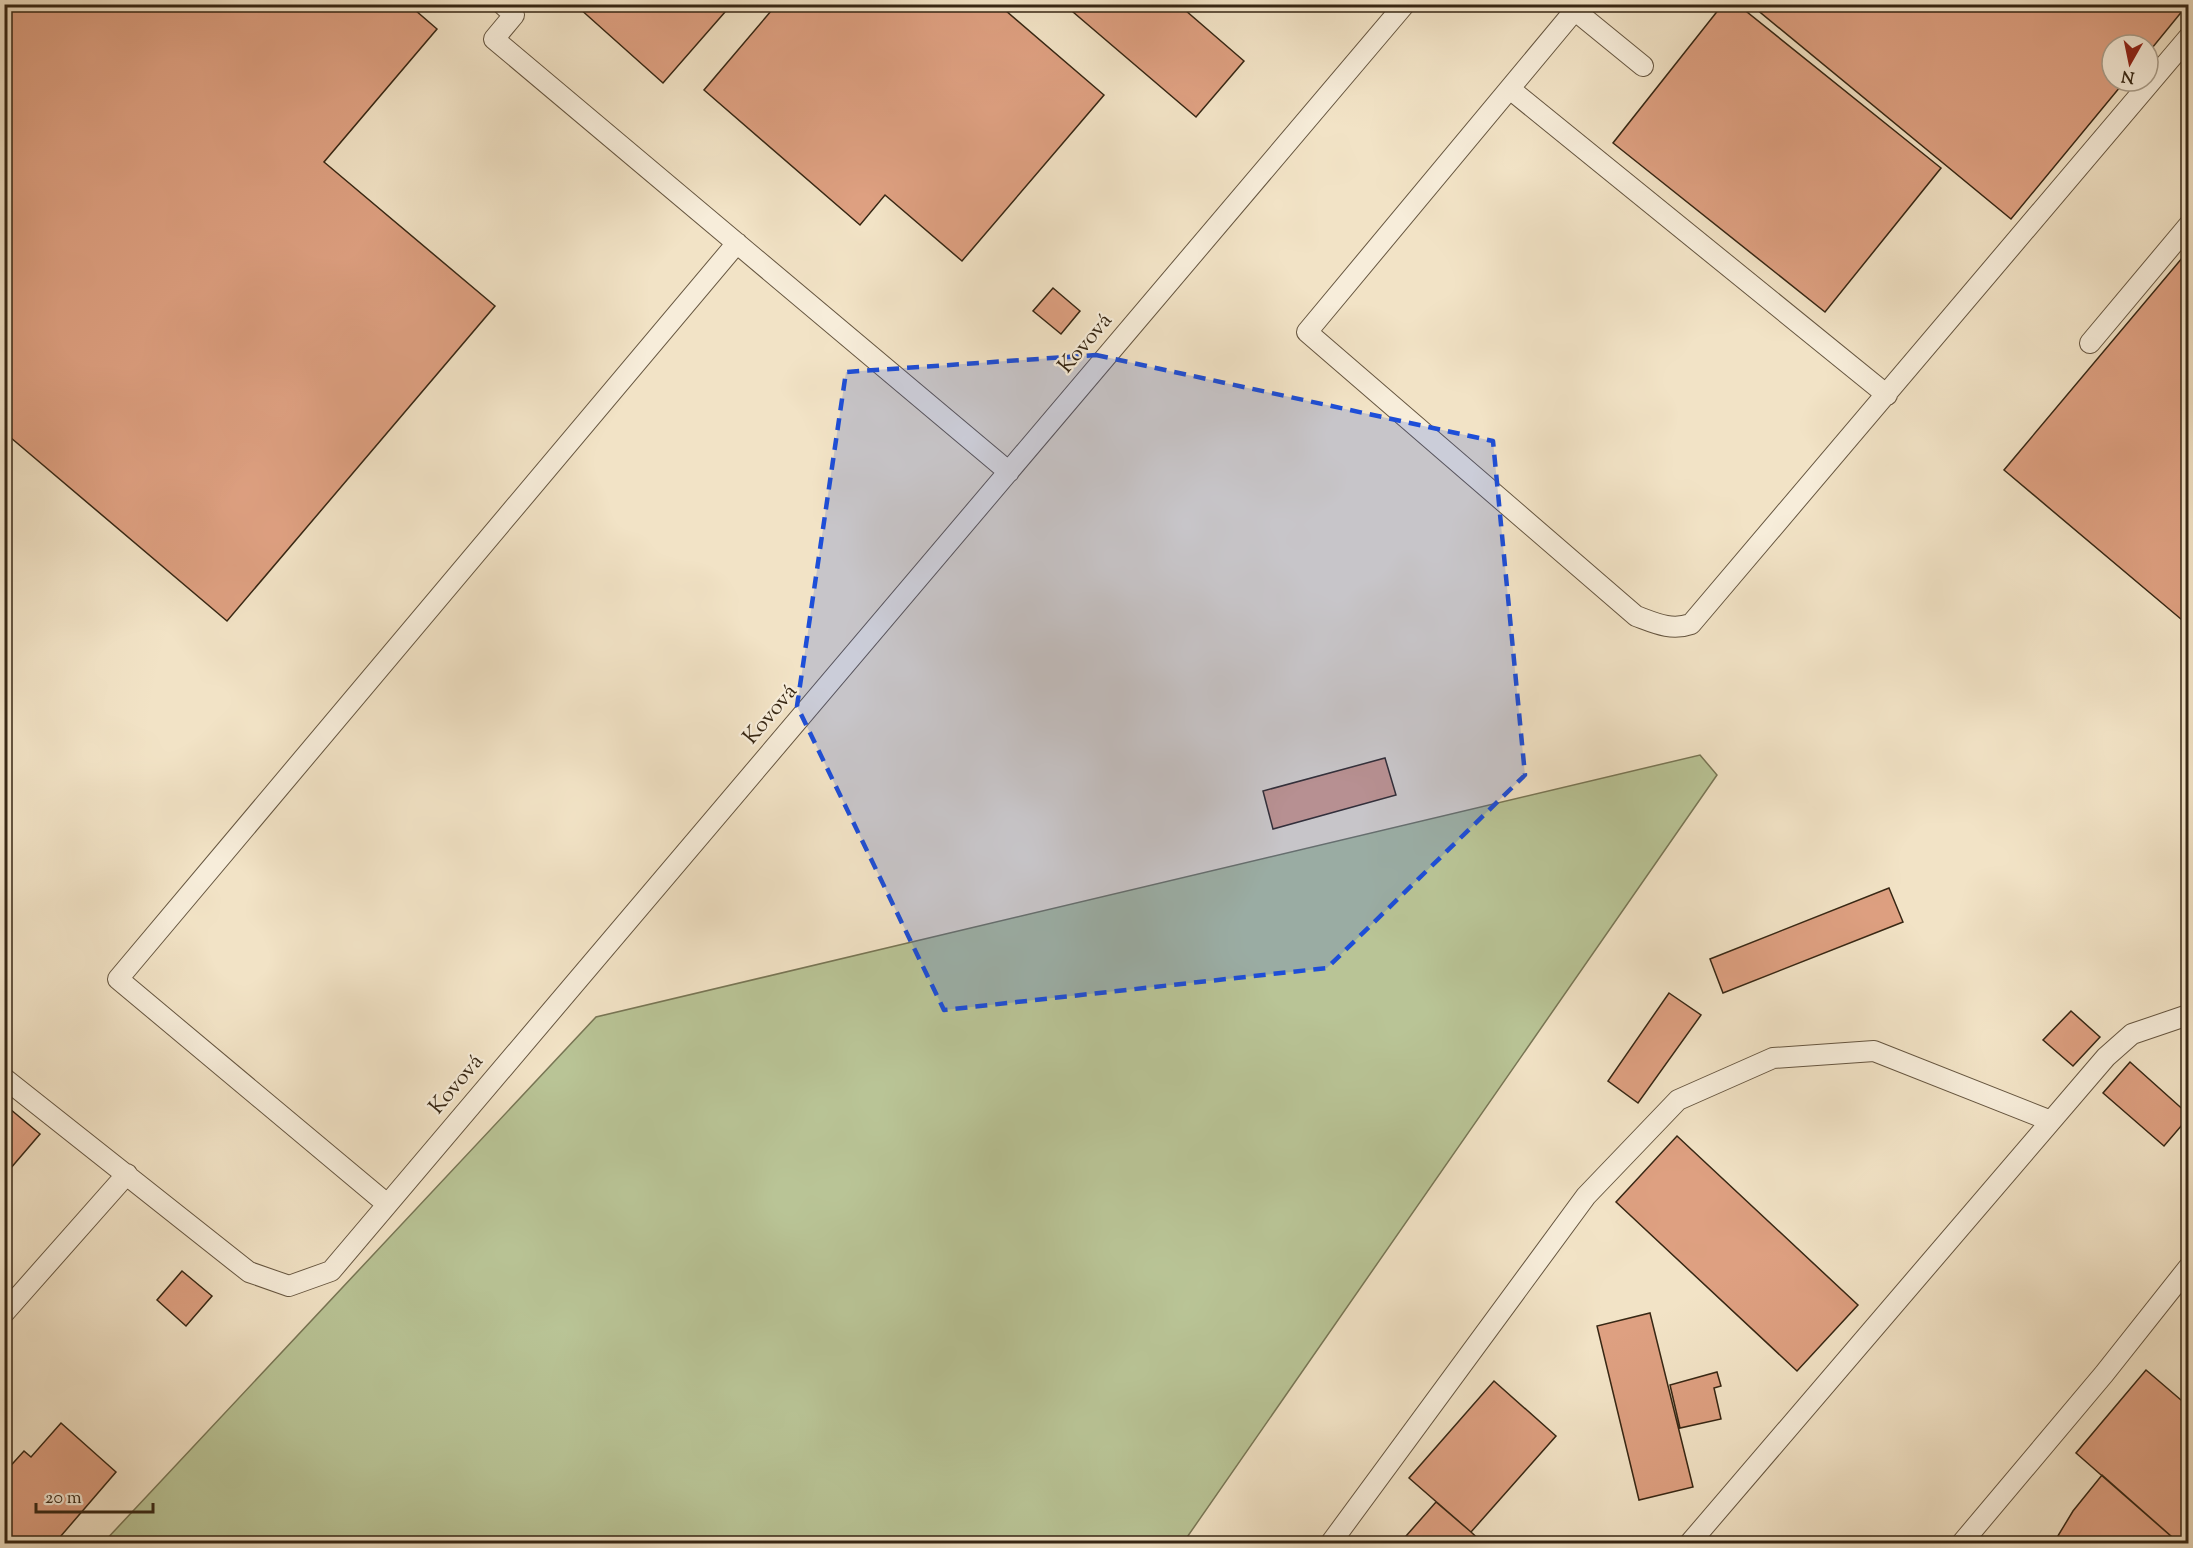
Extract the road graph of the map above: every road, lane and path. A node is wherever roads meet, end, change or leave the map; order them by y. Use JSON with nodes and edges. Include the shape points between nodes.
{"nodes":[{"id":1,"x":502,"y":4,"type":"edge"},
{"id":2,"x":1405,"y":4,"type":"edge"},
{"id":3,"x":1574,"y":7,"type":"edge"},
{"id":4,"x":2188,"y":38,"type":"edge"},
{"id":5,"x":1643,"y":66,"type":"dead end"},
{"id":6,"x":1510,"y":89,"type":"junction"},
{"id":7,"x":2188,"y":226,"type":"edge"},
{"id":8,"x":737,"y":243,"type":"junction"},
{"id":9,"x":2090,"y":343,"type":"dead end"},
{"id":10,"x":1887,"y":394,"type":"junction"},
{"id":11,"x":1009,"y":472,"type":"junction"},
{"id":12,"x":2188,"y":1015,"type":"edge"},
{"id":13,"x":4,"y":1078,"type":"edge"},
{"id":14,"x":2051,"y":1121,"type":"junction"},
{"id":15,"x":127,"y":1174,"type":"junction"},
{"id":16,"x":387,"y":1204,"type":"junction"},
{"id":17,"x":2188,"y":1268,"type":"edge"},
{"id":18,"x":4,"y":1313,"type":"edge"},
{"id":19,"x":1330,"y":1544,"type":"edge"},
{"id":20,"x":1689,"y":1544,"type":"edge"},
{"id":21,"x":1961,"y":1544,"type":"edge"}],
"edges":[{"from":1,"to":8,"type":"lane","via":[[514,15],[494,39]]},
{"from":2,"to":11,"type":"lane","name":"Kovová"},
{"from":3,"to":5,"type":"lane"},
{"from":3,"to":6,"type":"lane"},
{"from":4,"to":10,"type":"lane"},
{"from":6,"to":10,"type":"lane"},
{"from":6,"to":10,"type":"lane","via":[[1307,332],[1636,616],[1679,628],[1691,624]]},
{"from":7,"to":9,"type":"lane"},
{"from":8,"to":11,"type":"lane"},
{"from":8,"to":16,"type":"lane","via":[[118,979]]},
{"from":11,"to":16,"type":"lane","name":"Kovová"},
{"from":12,"to":14,"type":"lane","via":[[2132,1034],[2106,1057]]},
{"from":13,"to":15,"type":"lane","name":"Kovová"},
{"from":14,"to":19,"type":"lane","via":[[1874,1051],[1773,1058],[1678,1100],[1586,1196]]},
{"from":14,"to":20,"type":"lane"},
{"from":15,"to":16,"type":"lane","name":"Kovová","via":[[249,1272],[289,1286],[331,1271]]},
{"from":15,"to":18,"type":"lane"},
{"from":17,"to":21,"type":"lane"}]}
